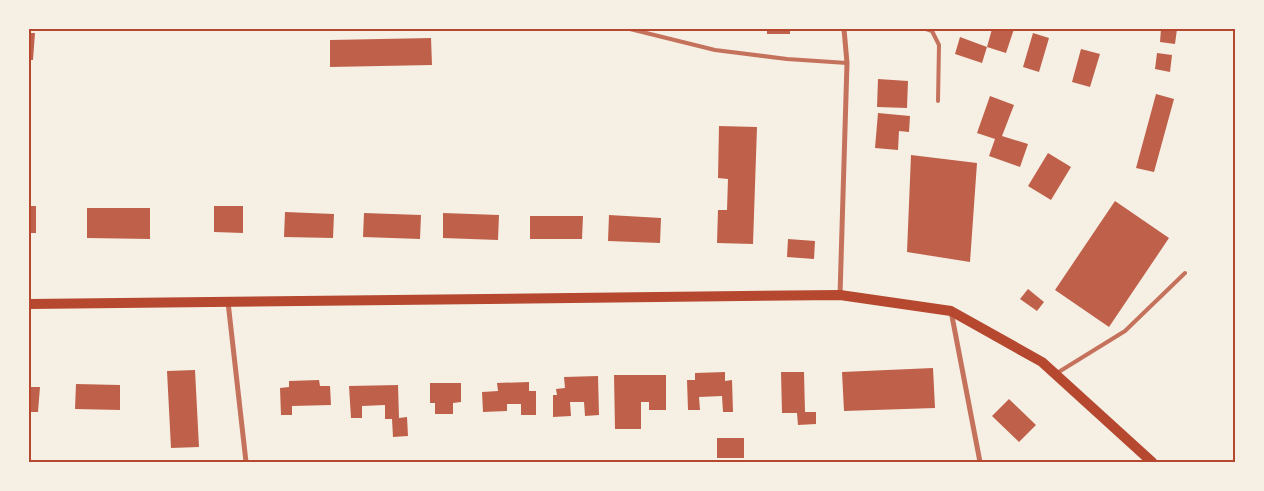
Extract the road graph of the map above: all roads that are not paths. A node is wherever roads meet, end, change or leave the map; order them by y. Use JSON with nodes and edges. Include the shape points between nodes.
{"nodes":[{"id":1,"x":630,"y":29,"type":"edge"},
{"id":2,"x":844,"y":29,"type":"edge"},
{"id":3,"x":926,"y":29,"type":"edge"},
{"id":4,"x":847,"y":63,"type":"junction"},
{"id":5,"x":938,"y":102,"type":"dead end"},
{"id":6,"x":1185,"y":273,"type":"dead end"},
{"id":7,"x":840,"y":295,"type":"junction"},
{"id":8,"x":228,"y":302,"type":"junction"},
{"id":9,"x":29,"y":304,"type":"edge"},
{"id":10,"x":951,"y":311,"type":"junction"},
{"id":11,"x":1055,"y":374,"type":"junction"},
{"id":12,"x":246,"y":462,"type":"edge"},
{"id":13,"x":980,"y":462,"type":"edge"},
{"id":14,"x":1152,"y":462,"type":"edge"}],
"edges":[{"from":1,"to":4,"type":"lane","via":[[715,50]]},
{"from":2,"to":4,"type":"street"},
{"from":3,"to":5,"type":"lane","via":[[932,31],[939,46]]},
{"from":4,"to":7,"type":"street"},
{"from":6,"to":11,"type":"lane","via":[[1125,331]]},
{"from":7,"to":8,"type":"main road"},
{"from":7,"to":10,"type":"main road"},
{"from":8,"to":9,"type":"main road"},
{"from":8,"to":12,"type":"street"},
{"from":10,"to":11,"type":"main road","via":[[1042,362]]},
{"from":10,"to":13,"type":"street"},
{"from":11,"to":14,"type":"main road"}]}
